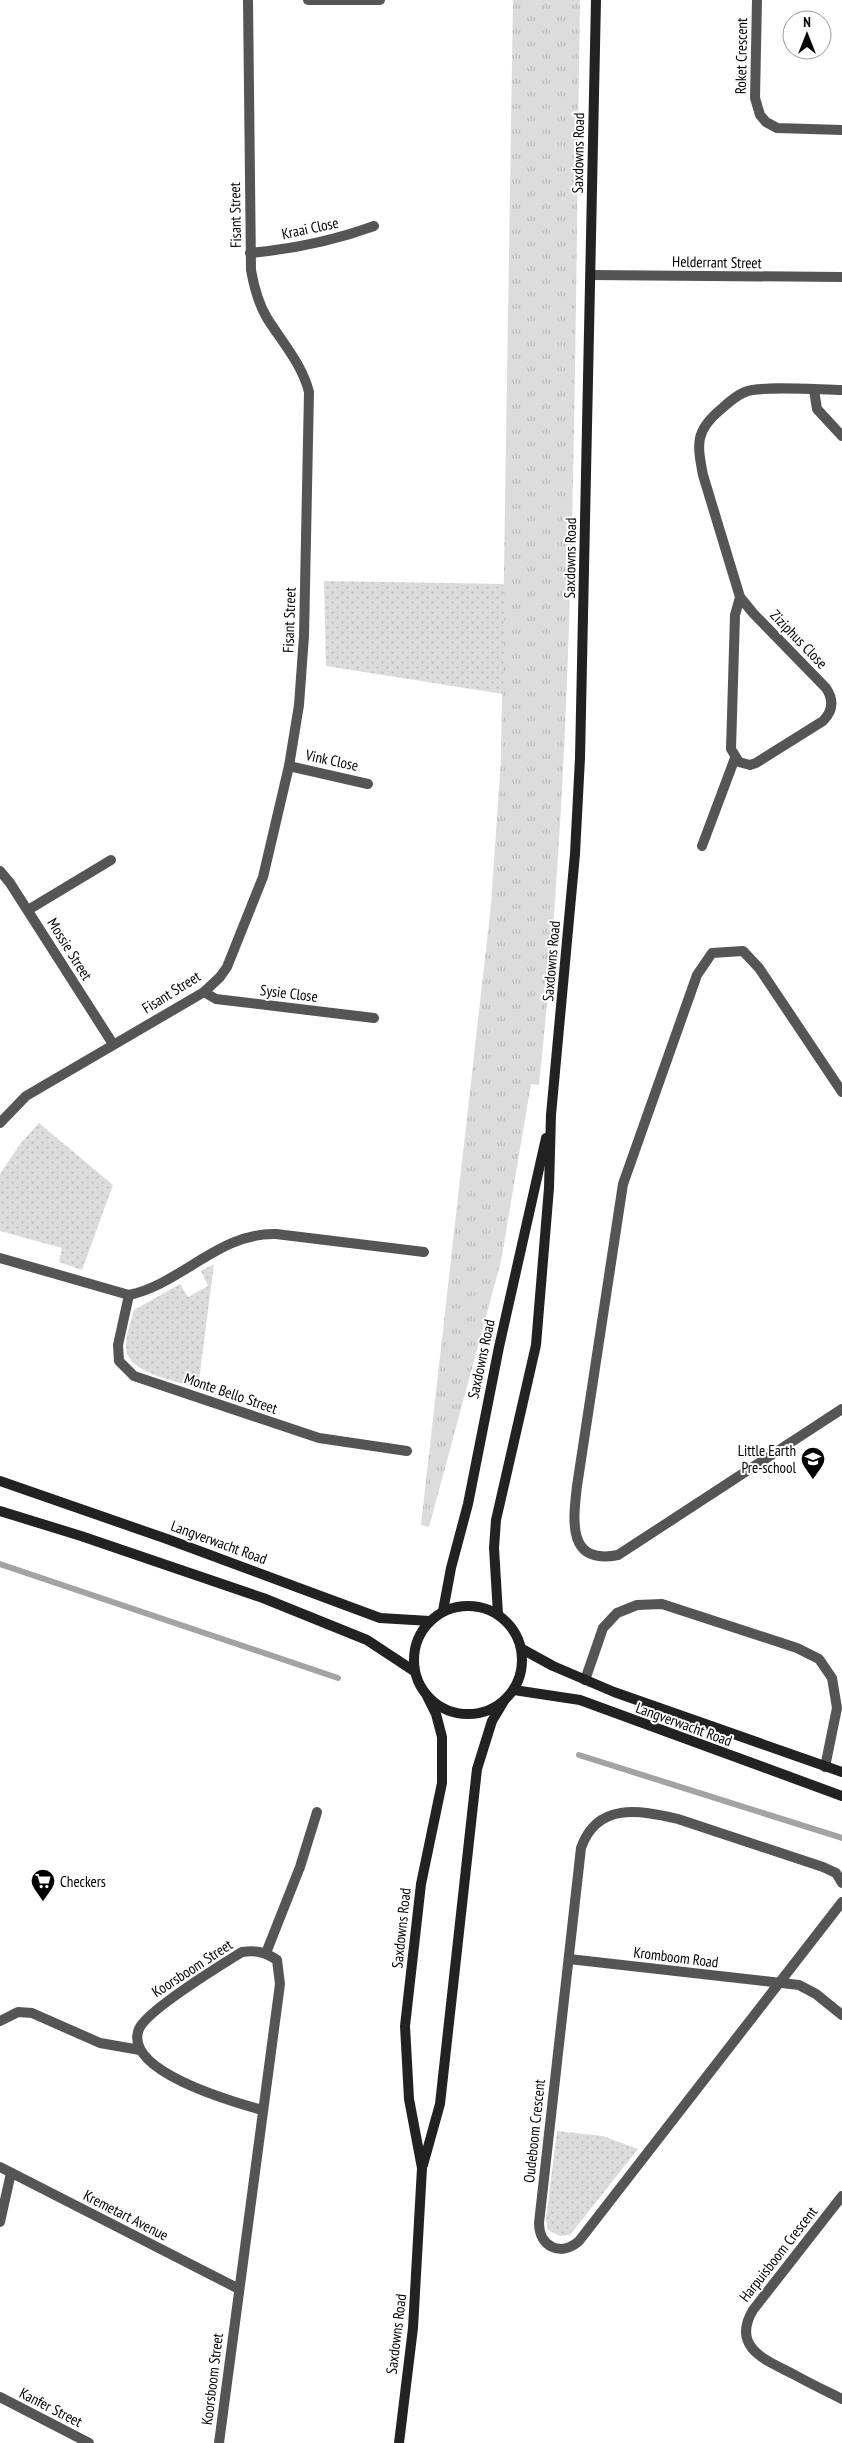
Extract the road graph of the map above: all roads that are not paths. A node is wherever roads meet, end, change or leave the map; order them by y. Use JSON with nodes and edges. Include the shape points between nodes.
{"nodes":[{"id":1,"x":248,"y":0,"type":"edge"},
{"id":2,"x":308,"y":0,"type":"edge"},
{"id":3,"x":380,"y":0,"type":"edge"},
{"id":4,"x":596,"y":0,"type":"edge"},
{"id":5,"x":757,"y":0,"type":"edge"},
{"id":6,"x":842,"y":130,"type":"edge"},
{"id":7,"x":374,"y":226,"type":"dead end"},
{"id":8,"x":250,"y":253,"type":"junction"},
{"id":9,"x":591,"y":275,"type":"junction"},
{"id":10,"x":842,"y":277,"type":"edge"},
{"id":11,"x":814,"y":390,"type":"junction"},
{"id":12,"x":842,"y":390,"type":"edge"},
{"id":13,"x":842,"y":436,"type":"edge"},
{"id":14,"x":740,"y":597,"type":"junction"},
{"id":15,"x":735,"y":758,"type":"junction"},
{"id":16,"x":289,"y":766,"type":"junction"},
{"id":17,"x":368,"y":784,"type":"dead end"},
{"id":18,"x":702,"y":846,"type":"dead end"},
{"id":19,"x":111,"y":860,"type":"dead end"},
{"id":20,"x":0,"y":871,"type":"edge"},
{"id":21,"x":28,"y":910,"type":"junction"},
{"id":22,"x":204,"y":992,"type":"junction"},
{"id":23,"x":374,"y":1018,"type":"dead end"},
{"id":24,"x":113,"y":1044,"type":"junction"},
{"id":25,"x":842,"y":1092,"type":"edge"},
{"id":26,"x":551,"y":1115,"type":"junction"},
{"id":27,"x":0,"y":1123,"type":"edge"},
{"id":28,"x":424,"y":1252,"type":"dead end"},
{"id":29,"x":0,"y":1258,"type":"edge"},
{"id":30,"x":129,"y":1295,"type":"junction"},
{"id":31,"x":842,"y":1409,"type":"edge"},
{"id":32,"x":407,"y":1451,"type":"dead end"},
{"id":33,"x":0,"y":1481,"type":"edge"},
{"id":34,"x":0,"y":1511,"type":"edge"},
{"id":35,"x":443,"y":1611,"type":"junction"},
{"id":36,"x":498,"y":1614,"type":"junction"},
{"id":37,"x":430,"y":1621,"type":"junction"},
{"id":38,"x":522,"y":1649,"type":"junction"},
{"id":39,"x":414,"y":1671,"type":"junction"},
{"id":40,"x":585,"y":1680,"type":"junction"},
{"id":41,"x":514,"y":1690,"type":"junction"},
{"id":42,"x":427,"y":1696,"type":"junction"},
{"id":43,"x":504,"y":1701,"type":"junction"},
{"id":44,"x":826,"y":1767,"type":"junction"},
{"id":45,"x":842,"y":1772,"type":"edge"},
{"id":46,"x":842,"y":1796,"type":"edge"},
{"id":47,"x":317,"y":1812,"type":"dead end"},
{"id":48,"x":842,"y":1883,"type":"edge"},
{"id":49,"x":842,"y":1902,"type":"edge"},
{"id":50,"x":266,"y":1953,"type":"junction"},
{"id":51,"x":568,"y":1959,"type":"junction"},
{"id":52,"x":781,"y":1982,"type":"junction"},
{"id":53,"x":842,"y":2015,"type":"edge"},
{"id":54,"x":0,"y":2021,"type":"edge"},
{"id":55,"x":140,"y":2050,"type":"junction"},
{"id":56,"x":262,"y":2110,"type":"junction"},
{"id":57,"x":0,"y":2167,"type":"edge"},
{"id":58,"x":422,"y":2168,"type":"junction"},
{"id":59,"x":12,"y":2173,"type":"junction"},
{"id":60,"x":842,"y":2196,"type":"edge"},
{"id":61,"x":0,"y":2222,"type":"edge"},
{"id":62,"x":239,"y":2289,"type":"junction"},
{"id":63,"x":0,"y":2397,"type":"edge"},
{"id":64,"x":842,"y":2400,"type":"edge"},
{"id":65,"x":89,"y":2443,"type":"edge"},
{"id":66,"x":219,"y":2443,"type":"edge"},
{"id":67,"x":399,"y":2443,"type":"edge"}],
"edges":[{"from":1,"to":8,"type":"street","name":"Fisant Street"},
{"from":2,"to":3,"type":"street"},
{"from":4,"to":9,"type":"street","name":"Saxdowns Road"},
{"from":5,"to":6,"type":"street","name":"Roket Crescent","via":[[755,98],[760,115],[777,128]]},
{"from":7,"to":8,"type":"street","name":"Kraai Close","via":[[303,247]]},
{"from":8,"to":16,"type":"street","name":"Fisant Street","via":[[259,302],[298,365],[309,392],[304,636],[299,704]]},
{"from":9,"to":10,"type":"street","name":"Helderrant Street"},
{"from":9,"to":26,"type":"street","name":"Saxdowns Road","via":[[580,758],[568,949]]},
{"from":11,"to":12,"type":"street"},
{"from":11,"to":13,"type":"street","via":[[817,409]]},
{"from":11,"to":14,"type":"street","name":"Ziziphus Close","via":[[750,390],[736,396],[705,424],[700,440],[702,475]]},
{"from":14,"to":15,"type":"street","name":"Ziziphus Close","via":[[735,614],[730,744]]},
{"from":14,"to":15,"type":"street","name":"Ziziphus Close","via":[[826,688],[832,706],[823,721],[756,763],[745,764]]},
{"from":15,"to":18,"type":"street"},
{"from":16,"to":17,"type":"street","name":"Vink Close"},
{"from":16,"to":22,"type":"street","name":"Fisant Street","via":[[263,877],[227,967]]},
{"from":19,"to":21,"type":"street"},
{"from":20,"to":21,"type":"street","name":"Mossie Street"},
{"from":21,"to":24,"type":"street","name":"Mossie Street"},
{"from":22,"to":23,"type":"street","name":"Sysie Close","via":[[216,999]]},
{"from":22,"to":24,"type":"street","name":"Fisant Street"},
{"from":24,"to":27,"type":"street","name":"Fisant Street","via":[[26,1096]]},
{"from":25,"to":31,"type":"street","via":[[759,968],[743,951],[712,953],[697,975],[623,1184],[577,1486],[573,1522],[577,1538],[587,1551],[602,1558],[618,1554]]},
{"from":26,"to":35,"type":"street","name":"Saxdowns Road"},
{"from":26,"to":36,"type":"street","name":"Saxdowns Road","via":[[549,1188],[536,1345],[496,1520],[494,1548]]},
{"from":28,"to":30,"type":"street","via":[[276,1234],[254,1235],[233,1242],[148,1291]]},
{"from":29,"to":30,"type":"street"},
{"from":30,"to":32,"type":"street","name":"Monte Bello Street","via":[[118,1345],[120,1361],[134,1376],[318,1438]]},
{"from":33,"to":37,"type":"street","name":"Langverwacht Road","via":[[380,1618]]},
{"from":34,"to":39,"type":"street","via":[[263,1598],[367,1640]]},
{"from":35,"to":36,"type":"street","via":[[471,1605]]},
{"from":35,"to":37,"type":"street"},
{"from":36,"to":38,"type":"street","via":[[509,1623]]},
{"from":37,"to":39,"type":"street","via":[[416,1642]]},
{"from":38,"to":40,"type":"street","name":"Langverwacht Road"},
{"from":38,"to":41,"type":"street","via":[[522,1670]]},
{"from":39,"to":42,"type":"street"},
{"from":40,"to":44,"type":"street","name":"Langverwacht Road"},
{"from":40,"to":44,"type":"street","via":[[603,1628],[617,1613],[637,1605],[662,1604],[798,1648],[819,1659],[832,1678],[837,1708]]},
{"from":41,"to":43,"type":"street"},
{"from":41,"to":46,"type":"street","name":"Langverwacht Road","via":[[580,1700]]},
{"from":42,"to":43,"type":"street","via":[[438,1705],[464,1714],[492,1709]]},
{"from":42,"to":58,"type":"street","name":"Saxdowns Road","via":[[442,1737],[442,1783],[421,1884],[405,2026],[409,2099]]},
{"from":43,"to":58,"type":"street","name":"Saxdowns Road","via":[[492,1721],[477,1769],[440,2104]]},
{"from":44,"to":45,"type":"street","name":"Langverwacht Road"},
{"from":47,"to":50,"type":"street","via":[[300,1867]]},
{"from":48,"to":51,"type":"street","name":"Oudeboom Crescent","via":[[836,1873],[823,1867],[678,1819],[637,1812],[608,1815],[586,1834],[581,1848]]},
{"from":49,"to":52,"type":"street","name":"Oudeboom Crescent"},
{"from":50,"to":55,"type":"street","name":"Koorsboom Street","via":[[242,1952],[151,2014],[138,2030]]},
{"from":50,"to":56,"type":"street","name":"Koorsboom Street","via":[[277,1960],[280,1984]]},
{"from":51,"to":52,"type":"street","name":"Kromboom Road"},
{"from":51,"to":52,"type":"street","name":"Oudeboom Crescent","via":[[539,2223],[545,2244],[558,2250],[579,2241]]},
{"from":52,"to":53,"type":"street","name":"Kromboom Road","via":[[799,1985],[816,1994]]},
{"from":54,"to":55,"type":"street","via":[[18,2012],[32,2013],[100,2043]]},
{"from":55,"to":56,"type":"street","via":[[160,2069],[191,2085]]},
{"from":56,"to":62,"type":"street","name":"Koorsboom Street"},
{"from":57,"to":59,"type":"street","name":"Kremetart Avenue"},
{"from":58,"to":67,"type":"street","name":"Saxdowns Road","via":[[413,2328]]},
{"from":59,"to":61,"type":"street"},
{"from":59,"to":62,"type":"street","name":"Kremetart Avenue"},
{"from":60,"to":64,"type":"street","name":"Harpuisboom Crescent","via":[[754,2310],[746,2328],[750,2345],[760,2357]]},
{"from":62,"to":66,"type":"street","name":"Koorsboom Street"},
{"from":63,"to":65,"type":"street","name":"Kanfer Street"}]}
